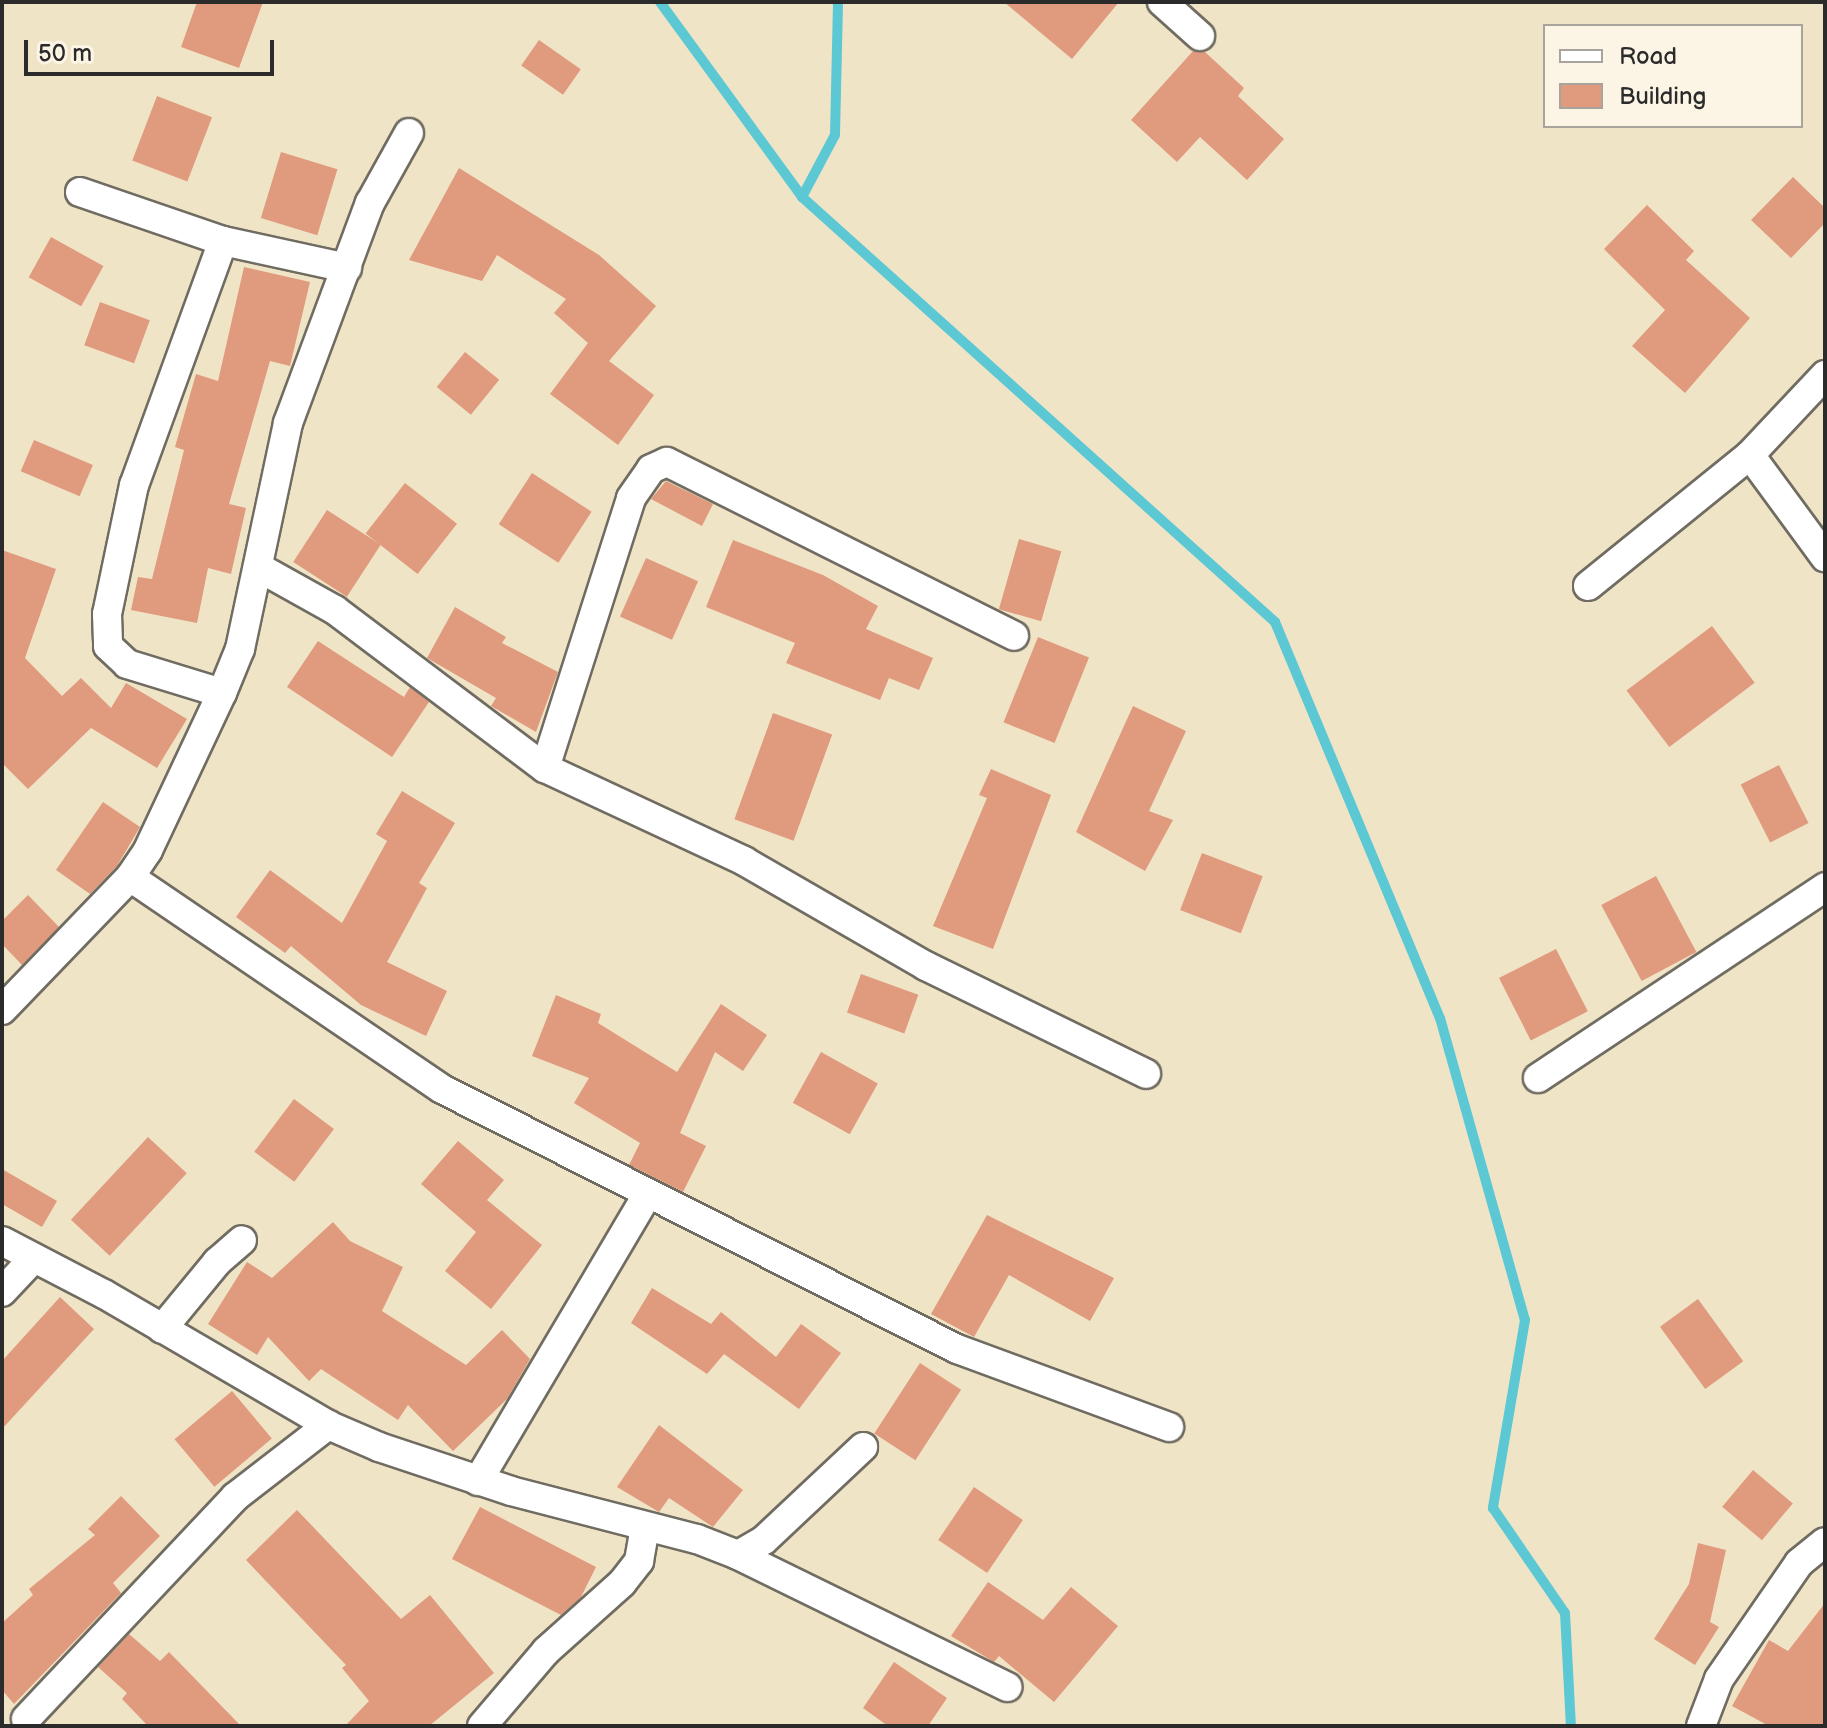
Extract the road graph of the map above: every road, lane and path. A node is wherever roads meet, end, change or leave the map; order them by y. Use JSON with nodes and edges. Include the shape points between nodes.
{"nodes":[{"id":1,"x":1162,"y":2,"type":"edge"},
{"id":2,"x":1200,"y":36,"type":"dead end"},
{"id":3,"x":409,"y":133,"type":"dead end"},
{"id":4,"x":80,"y":192,"type":"dead end"},
{"id":5,"x":223,"y":241,"type":"junction"},
{"id":6,"x":347,"y":268,"type":"junction"},
{"id":7,"x":1825,"y":375,"type":"edge"},
{"id":8,"x":1750,"y":455,"type":"junction"},
{"id":9,"x":1825,"y":557,"type":"edge"},
{"id":10,"x":258,"y":567,"type":"junction"},
{"id":11,"x":1588,"y":586,"type":"dead end"},
{"id":12,"x":1014,"y":636,"type":"dead end"},
{"id":13,"x":222,"y":693,"type":"junction"},
{"id":14,"x":545,"y":768,"type":"junction"},
{"id":15,"x":130,"y":877,"type":"junction"},
{"id":16,"x":1825,"y":887,"type":"edge"},
{"id":17,"x":2,"y":1010,"type":"edge"},
{"id":18,"x":1146,"y":1074,"type":"dead end"},
{"id":19,"x":1538,"y":1078,"type":"dead end"},
{"id":20,"x":648,"y":1193,"type":"junction"},
{"id":21,"x":242,"y":1240,"type":"dead end"},
{"id":22,"x":2,"y":1241,"type":"edge"},
{"id":23,"x":33,"y":1259,"type":"junction"},
{"id":24,"x":2,"y":1292,"type":"edge"},
{"id":25,"x":162,"y":1329,"type":"junction"},
{"id":26,"x":328,"y":1425,"type":"junction"},
{"id":27,"x":1169,"y":1427,"type":"dead end"},
{"id":28,"x":863,"y":1447,"type":"dead end"},
{"id":29,"x":478,"y":1481,"type":"junction"},
{"id":30,"x":645,"y":1527,"type":"junction"},
{"id":31,"x":1825,"y":1542,"type":"edge"},
{"id":32,"x":738,"y":1555,"type":"junction"},
{"id":33,"x":1007,"y":1687,"type":"dead end"},
{"id":34,"x":26,"y":1719,"type":"dead end"},
{"id":35,"x":482,"y":1726,"type":"edge"},
{"id":36,"x":1701,"y":1726,"type":"edge"}],
"edges":[{"from":1,"to":2,"type":"street"},
{"from":3,"to":6,"type":"street","via":[[370,203]]},
{"from":4,"to":5,"type":"street"},
{"from":5,"to":6,"type":"street"},
{"from":5,"to":13,"type":"street","via":[[134,485],[107,614],[108,646],[127,664]]},
{"from":6,"to":10,"type":"street","via":[[288,423]]},
{"from":7,"to":8,"type":"street"},
{"from":8,"to":9,"type":"street"},
{"from":8,"to":11,"type":"street"},
{"from":10,"to":13,"type":"street","via":[[240,649]]},
{"from":10,"to":14,"type":"street","via":[[335,610]]},
{"from":12,"to":14,"type":"street","via":[[667,462],[651,469],[631,498]]},
{"from":13,"to":15,"type":"street","via":[[148,850]]},
{"from":14,"to":18,"type":"street","via":[[744,861],[926,966]]},
{"from":15,"to":17,"type":"street"},
{"from":15,"to":20,"type":"street","via":[[442,1089]]},
{"from":16,"to":19,"type":"street"},
{"from":20,"to":27,"type":"street","via":[[957,1349]]},
{"from":20,"to":29,"type":"street"},
{"from":21,"to":25,"type":"street"},
{"from":22,"to":23,"type":"street"},
{"from":23,"to":24,"type":"street"},
{"from":23,"to":25,"type":"street"},
{"from":25,"to":26,"type":"street"},
{"from":26,"to":29,"type":"street"},
{"from":26,"to":34,"type":"street","via":[[235,1497]]},
{"from":28,"to":32,"type":"street","via":[[764,1540]]},
{"from":29,"to":30,"type":"street"},
{"from":30,"to":32,"type":"street"},
{"from":30,"to":35,"type":"street","via":[[639,1561],[622,1583],[546,1651]]},
{"from":31,"to":36,"type":"street","via":[[1799,1563],[1719,1679]]},
{"from":32,"to":33,"type":"street"}]}
